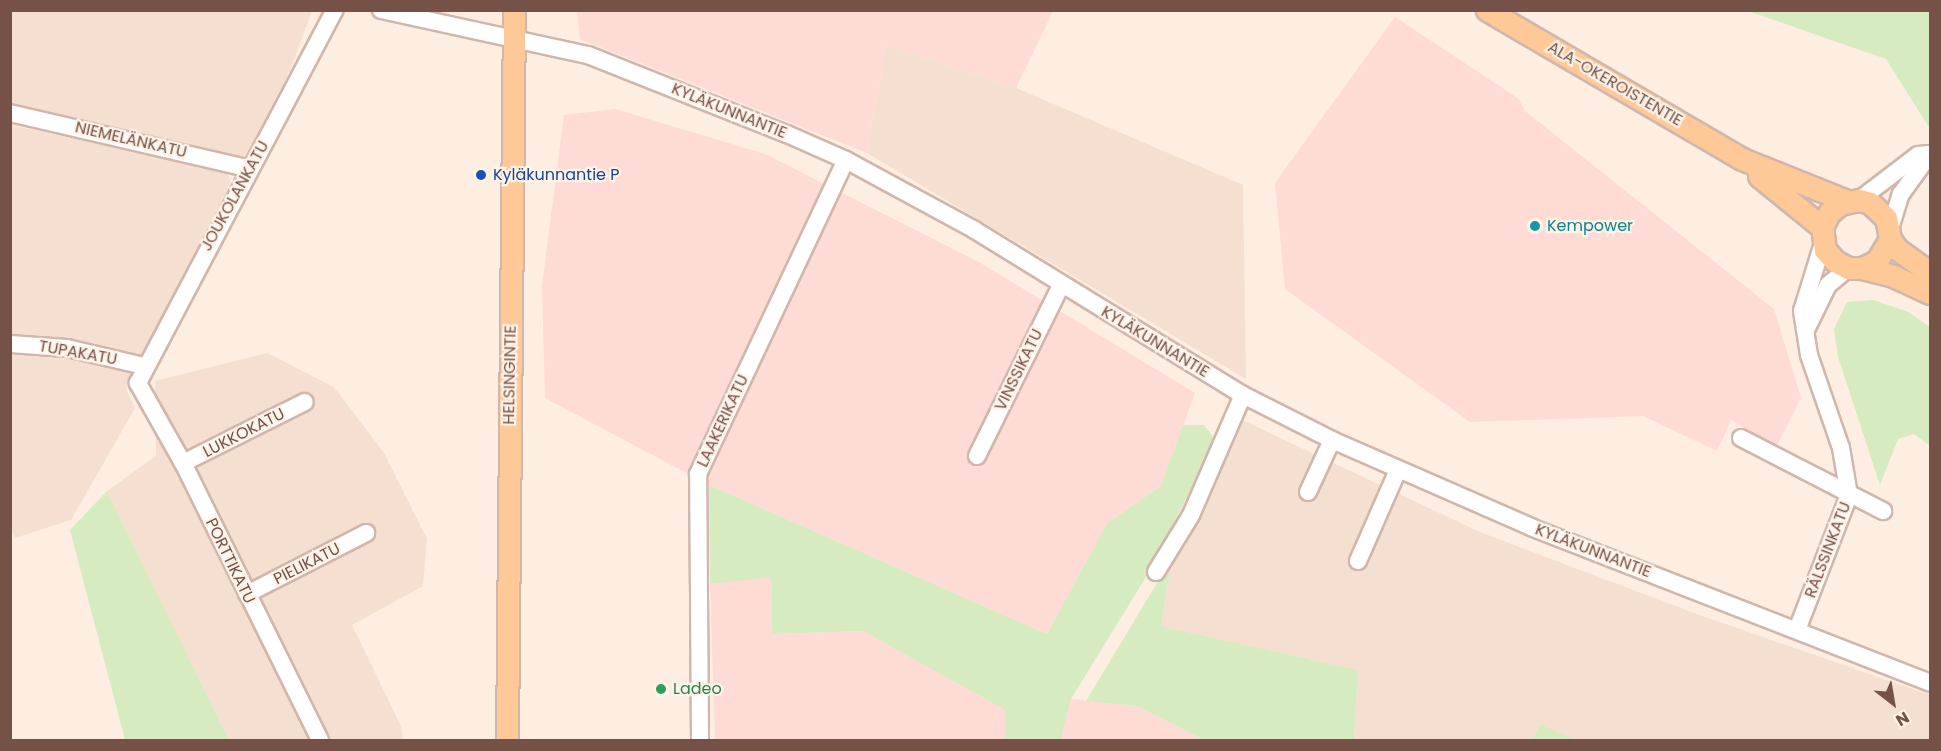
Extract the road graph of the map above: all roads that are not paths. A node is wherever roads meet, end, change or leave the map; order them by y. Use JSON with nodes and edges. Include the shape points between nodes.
{"nodes":[{"id":1,"x":335,"y":10,"type":"edge"},
{"id":2,"x":381,"y":10,"type":"edge"},
{"id":3,"x":514,"y":10,"type":"edge"},
{"id":4,"x":1487,"y":10,"type":"edge"},
{"id":5,"x":513,"y":37,"type":"junction"},
{"id":6,"x":10,"y":113,"type":"edge"},
{"id":7,"x":1742,"y":159,"type":"junction"},
{"id":8,"x":846,"y":160,"type":"junction"},
{"id":9,"x":250,"y":170,"type":"junction"},
{"id":10,"x":1853,"y":200,"type":"junction"},
{"id":11,"x":1890,"y":234,"type":"junction"},
{"id":12,"x":1822,"y":235,"type":"junction"},
{"id":13,"x":1855,"y":268,"type":"junction"},
{"id":14,"x":1930,"y":273,"type":"edge"},
{"id":15,"x":1062,"y":285,"type":"junction"},
{"id":16,"x":1930,"y":293,"type":"edge"},
{"id":17,"x":1806,"y":330,"type":"junction"},
{"id":18,"x":10,"y":344,"type":"edge"},
{"id":19,"x":144,"y":366,"type":"junction"},
{"id":20,"x":138,"y":383,"type":"joint"},
{"id":21,"x":1244,"y":395,"type":"junction"},
{"id":22,"x":305,"y":402,"type":"dead end"},
{"id":23,"x":1741,"y":438,"type":"dead end"},
{"id":24,"x":1332,"y":440,"type":"junction"},
{"id":25,"x":977,"y":456,"type":"dead end"},
{"id":26,"x":183,"y":463,"type":"junction"},
{"id":27,"x":1398,"y":470,"type":"junction"},
{"id":28,"x":1308,"y":492,"type":"dead end"},
{"id":29,"x":1849,"y":495,"type":"junction"},
{"id":30,"x":1883,"y":511,"type":"dead end"},
{"id":31,"x":366,"y":533,"type":"dead end"},
{"id":32,"x":1358,"y":561,"type":"dead end"},
{"id":33,"x":1156,"y":572,"type":"dead end"},
{"id":34,"x":247,"y":594,"type":"junction"},
{"id":35,"x":1797,"y":630,"type":"junction"},
{"id":36,"x":1930,"y":683,"type":"edge"},
{"id":37,"x":320,"y":741,"type":"edge"},
{"id":38,"x":507,"y":741,"type":"edge"},
{"id":39,"x":700,"y":741,"type":"edge"}],
"edges":[{"from":1,"to":9,"type":"street","name":"JOUKOLANKATU"},
{"from":2,"to":5,"type":"street","name":"KYLÄKUNNANTIE"},
{"from":3,"to":5,"type":"main road","name":"HELSINGINTIE"},
{"from":4,"to":7,"type":"main road","name":"ALA-OKEROISTENTIE"},
{"from":5,"to":8,"type":"street","name":"KYLÄKUNNANTIE","via":[[588,55]]},
{"from":5,"to":38,"type":"main road","name":"HELSINGINTIE"},
{"from":6,"to":9,"type":"street","name":"NIEMELÄNKATU"},
{"from":7,"to":10,"type":"main road","name":"ALA-OKEROISTENTIE"},
{"from":7,"to":12,"type":"main road","name":"ALA-OKEROISTENTIE"},
{"from":8,"to":15,"type":"street","name":"KYLÄKUNNANTIE","via":[[973,229]]},
{"from":8,"to":39,"type":"street","name":"LAAKERIKATU","via":[[698,474]]},
{"from":9,"to":19,"type":"street","name":"JOUKOLANKATU"},
{"from":10,"to":11,"type":"main road","via":[[1880,209]]},
{"from":10,"to":11,"type":"street","via":[[1918,155],[1930,154],[1901,194]]},
{"from":10,"to":12,"type":"main road","via":[[1834,208]]},
{"from":11,"to":13,"type":"main road","via":[[1883,255]]},
{"from":11,"to":14,"type":"main road","via":[[1907,259]]},
{"from":12,"to":13,"type":"main road","via":[[1829,256]]},
{"from":12,"to":17,"type":"street","name":"RÄLSSINKATU","via":[[1802,311]]},
{"from":13,"to":16,"type":"main road"},
{"from":13,"to":17,"type":"street","via":[[1828,285]]},
{"from":15,"to":21,"type":"street","name":"KYLÄKUNNANTIE"},
{"from":15,"to":25,"type":"street","name":"VINSSIKATU"},
{"from":17,"to":29,"type":"street","name":"RÄLSSINKATU","via":[[1809,355],[1848,474]]},
{"from":18,"to":19,"type":"street","name":"TUPAKATU","via":[[67,348]]},
{"from":19,"to":20,"type":"street","name":"JOUKOLANKATU"},
{"from":20,"to":26,"type":"street","name":"PORTTIKATU"},
{"from":21,"to":24,"type":"street","name":"KYLÄKUNNANTIE"},
{"from":21,"to":33,"type":"street","via":[[1191,515]]},
{"from":22,"to":26,"type":"street","name":"LUKKOKATU"},
{"from":23,"to":29,"type":"street"},
{"from":24,"to":27,"type":"street","name":"KYLÄKUNNANTIE"},
{"from":24,"to":28,"type":"street"},
{"from":26,"to":34,"type":"street","name":"PORTTIKATU"},
{"from":27,"to":32,"type":"street"},
{"from":27,"to":35,"type":"street","name":"KYLÄKUNNANTIE","via":[[1533,528]]},
{"from":29,"to":30,"type":"street"},
{"from":29,"to":35,"type":"street","name":"RÄLSSINKATU"},
{"from":31,"to":34,"type":"street","name":"PIELIKATU"},
{"from":34,"to":37,"type":"street","name":"PORTTIKATU"},
{"from":35,"to":36,"type":"street","name":"KYLÄKUNNANTIE","via":[[1822,644]]}]}
